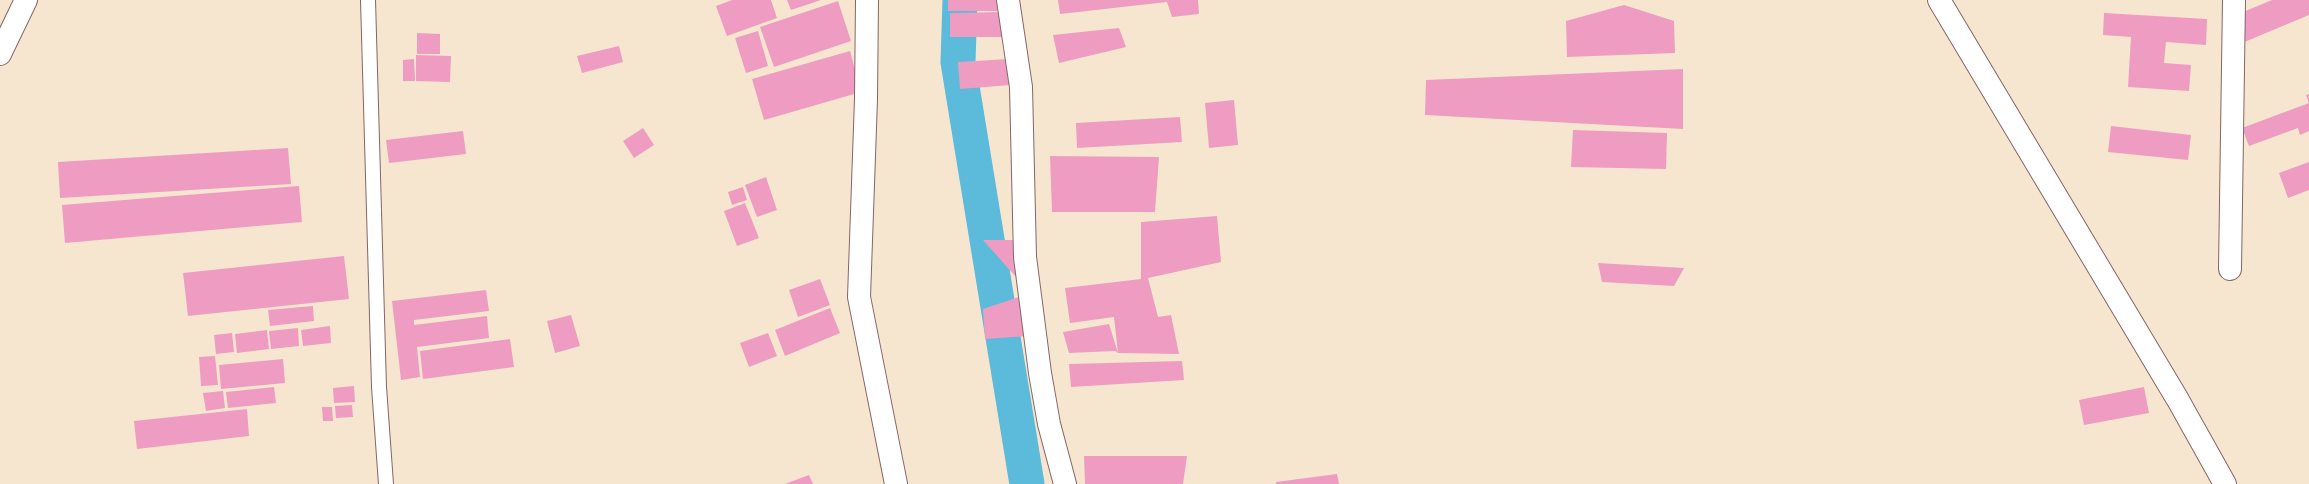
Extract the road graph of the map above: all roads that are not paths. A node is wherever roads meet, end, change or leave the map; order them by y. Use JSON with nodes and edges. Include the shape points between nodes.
{"nodes":[{"id":1,"x":26,"y":0,"type":"edge"},
{"id":2,"x":368,"y":0,"type":"edge"},
{"id":3,"x":867,"y":0,"type":"edge"},
{"id":4,"x":1008,"y":0,"type":"edge"},
{"id":5,"x":1939,"y":0,"type":"edge"},
{"id":6,"x":2234,"y":0,"type":"edge"},
{"id":7,"x":0,"y":54,"type":"edge"},
{"id":8,"x":2230,"y":268,"type":"dead end"},
{"id":9,"x":386,"y":484,"type":"edge"},
{"id":10,"x":896,"y":484,"type":"edge"},
{"id":11,"x":1066,"y":484,"type":"edge"},
{"id":12,"x":2225,"y":484,"type":"edge"}],
"edges":[{"from":1,"to":7,"type":"street"},
{"from":2,"to":9,"type":"lane","via":[[379,387]]},
{"from":3,"to":10,"type":"street","via":[[858,297]]},
{"from":4,"to":11,"type":"street","via":[[1021,87],[1025,257],[1049,424]]},
{"from":5,"to":12,"type":"street","via":[[2178,400]]},
{"from":6,"to":8,"type":"street"}]}
